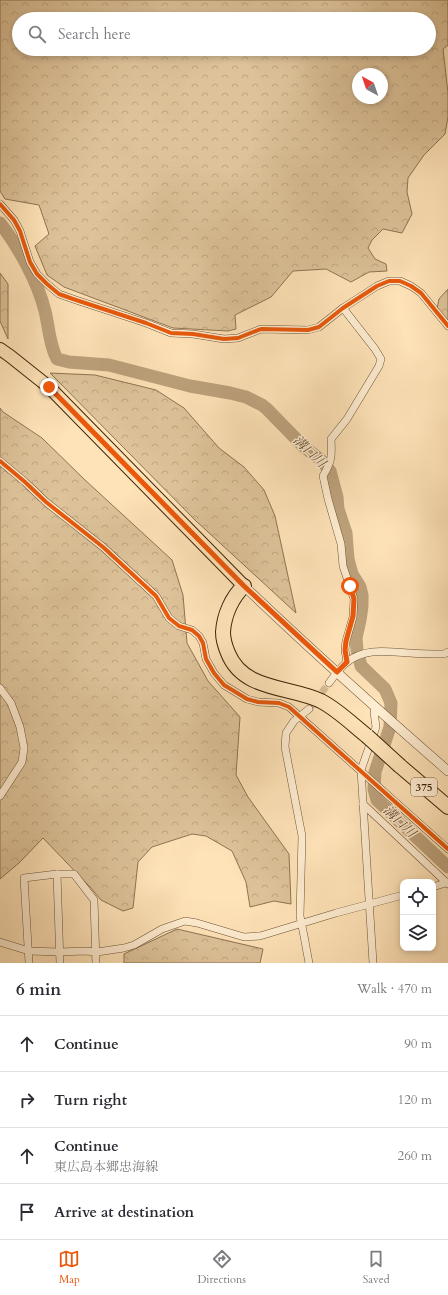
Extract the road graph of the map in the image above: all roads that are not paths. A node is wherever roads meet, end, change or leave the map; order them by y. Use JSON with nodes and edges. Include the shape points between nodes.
{"nodes":[{"id":1,"x":0,"y":204,"type":"edge"},
{"id":2,"x":343,"y":308,"type":"junction"},
{"id":3,"x":448,"y":326,"type":"edge"},
{"id":4,"x":0,"y":349,"type":"edge"},
{"id":5,"x":0,"y":461,"type":"edge"},
{"id":6,"x":244,"y":586,"type":"junction"},
{"id":7,"x":448,"y":652,"type":"edge"},
{"id":8,"x":350,"y":661,"type":"junction"},
{"id":9,"x":337,"y":672,"type":"junction"},
{"id":10,"x":329,"y":683,"type":"tunnel mouth"},
{"id":11,"x":0,"y":688,"type":"edge"},
{"id":12,"x":374,"y":706,"type":"junction"},
{"id":13,"x":309,"y":709,"type":"tunnel mouth"},
{"id":14,"x":300,"y":716,"type":"junction"},
{"id":15,"x":361,"y":770,"type":"junction"},
{"id":16,"x":448,"y":771,"type":"edge"},
{"id":17,"x":0,"y":796,"type":"edge"},
{"id":18,"x":362,"y":804,"type":"junction"},
{"id":19,"x":448,"y":808,"type":"edge"},
{"id":20,"x":448,"y":849,"type":"edge"},
{"id":21,"x":57,"y":874,"type":"junction"},
{"id":22,"x":448,"y":883,"type":"edge"},
{"id":23,"x":436,"y":886,"type":"edge"},
{"id":24,"x":400,"y":896,"type":"edge"},
{"id":25,"x":370,"y":904,"type":"junction"},
{"id":26,"x":302,"y":924,"type":"junction"},
{"id":27,"x":0,"y":942,"type":"edge"},
{"id":28,"x":29,"y":951,"type":"junction"},
{"id":29,"x":59,"y":952,"type":"junction"},
{"id":30,"x":97,"y":952,"type":"junction"},
{"id":31,"x":29,"y":963,"type":"edge"},
{"id":32,"x":60,"y":963,"type":"edge"},
{"id":33,"x":96,"y":963,"type":"edge"},
{"id":34,"x":309,"y":963,"type":"edge"},
{"id":35,"x":373,"y":963,"type":"edge"}],
"edges":[{"from":1,"to":2,"type":"street","via":[[20,231],[30,262],[37,274],[59,294],[171,333],[224,339],[238,338],[261,329],[308,330],[319,327]]},
{"from":2,"to":3,"type":"street","via":[[377,286],[389,281],[400,281],[422,294]]},
{"from":2,"to":8,"type":"street","via":[[381,359],[347,419],[331,439],[332,457],[323,476],[341,544],[343,566],[354,599],[345,650]]},
{"from":4,"to":6,"type":"main road","via":[[49,387]]},
{"from":5,"to":14,"type":"street","via":[[156,596],[169,618],[199,636],[211,669],[224,685],[247,699],[289,706]]},
{"from":6,"to":9,"type":"street"},
{"from":6,"to":19,"type":"highway","number":"375","bridge":true,"via":[[231,603],[223,630],[226,648],[235,666],[248,678],[260,684],[309,696],[331,707]]},
{"from":7,"to":8,"type":"street","via":[[444,654],[378,650]]},
{"from":8,"to":9,"type":"street"},
{"from":9,"to":10,"type":"street"},
{"from":9,"to":12,"type":"street"},
{"from":11,"to":17,"type":"street","via":[[11,703],[24,748],[22,762]]},
{"from":12,"to":15,"type":"street","via":[[376,727]]},
{"from":12,"to":16,"type":"street"},
{"from":13,"to":14,"type":"street"},
{"from":14,"to":15,"type":"street"},
{"from":14,"to":26,"type":"street","via":[[286,733],[285,747],[302,836]]},
{"from":15,"to":18,"type":"street"},
{"from":15,"to":20,"type":"street"},
{"from":18,"to":22,"type":"street"},
{"from":18,"to":25,"type":"street"},
{"from":21,"to":28,"type":"street","via":[[24,878]]},
{"from":21,"to":29,"type":"street"},
{"from":21,"to":30,"type":"street","via":[[74,874],[94,900]]},
{"from":22,"to":23,"type":"street"},
{"from":24,"to":25,"type":"street"},
{"from":25,"to":26,"type":"street"},
{"from":25,"to":35,"type":"street"},
{"from":26,"to":30,"type":"street","via":[[260,936],[244,937],[197,922],[185,921],[162,929],[134,945]]},
{"from":26,"to":34,"type":"street"},
{"from":27,"to":28,"type":"street"},
{"from":28,"to":29,"type":"street"},
{"from":28,"to":31,"type":"street"},
{"from":29,"to":30,"type":"street"},
{"from":29,"to":32,"type":"street"},
{"from":30,"to":33,"type":"street"}]}
